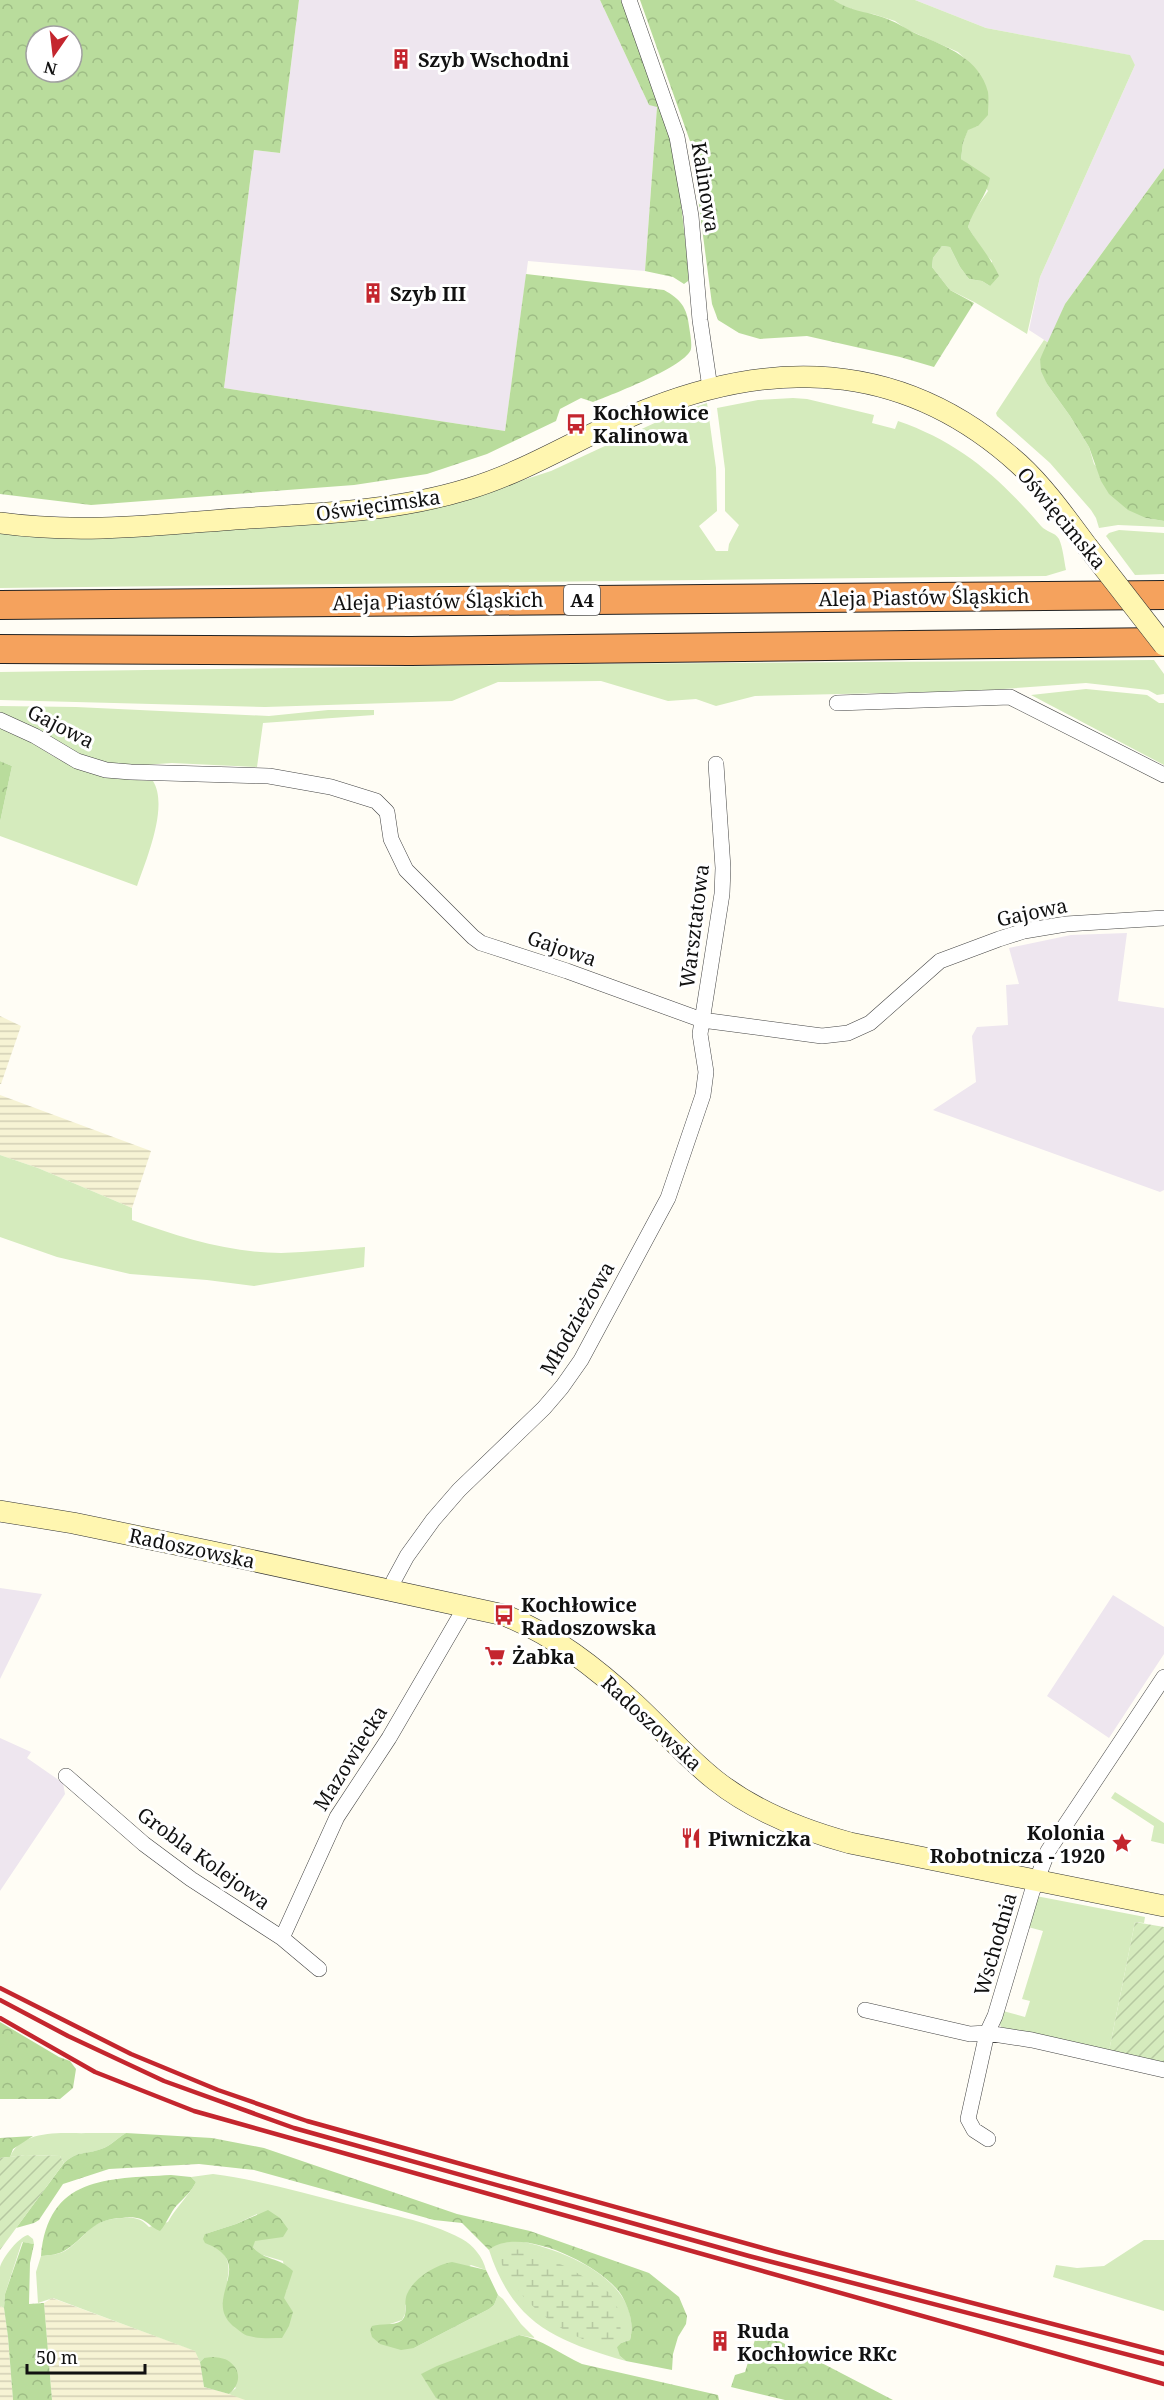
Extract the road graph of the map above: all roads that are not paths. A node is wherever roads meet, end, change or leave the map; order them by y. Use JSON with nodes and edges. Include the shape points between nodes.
{"nodes":[{"id":1,"x":629,"y":0,"type":"edge"},
{"id":2,"x":710,"y":388,"type":"junction"},
{"id":3,"x":0,"y":524,"type":"edge"},
{"id":4,"x":1164,"y":595,"type":"edge"},
{"id":5,"x":0,"y":605,"type":"edge"},
{"id":6,"x":1164,"y":643,"type":"edge"},
{"id":7,"x":0,"y":649,"type":"edge"},
{"id":8,"x":837,"y":703,"type":"dead end"},
{"id":9,"x":0,"y":720,"type":"edge"},
{"id":10,"x":716,"y":764,"type":"dead end"},
{"id":11,"x":1164,"y":776,"type":"edge"},
{"id":12,"x":1164,"y":918,"type":"edge"},
{"id":13,"x":702,"y":1020,"type":"junction"},
{"id":14,"x":0,"y":1511,"type":"edge"},
{"id":15,"x":393,"y":1590,"type":"junction"},
{"id":16,"x":463,"y":1606,"type":"junction"},
{"id":17,"x":1164,"y":1677,"type":"edge"},
{"id":18,"x":66,"y":1776,"type":"dead end"},
{"id":19,"x":1035,"y":1880,"type":"junction"},
{"id":20,"x":1164,"y":1906,"type":"edge"},
{"id":21,"x":282,"y":1938,"type":"junction"},
{"id":22,"x":320,"y":1969,"type":"dead end"},
{"id":23,"x":865,"y":2010,"type":"dead end"},
{"id":24,"x":987,"y":2033,"type":"junction"},
{"id":25,"x":1164,"y":2070,"type":"edge"},
{"id":26,"x":988,"y":2139,"type":"dead end"}],
"edges":[{"from":1,"to":2,"type":"street","name":"Kalinowa","via":[[677,136],[691,216]]},
{"from":2,"to":3,"type":"street","name":"Oświęcimska","via":[[651,408],[508,475],[418,502],[359,511],[111,528]]},
{"from":2,"to":6,"type":"street","name":"Oświęcimska","bridge":true,"via":[[778,378],[842,378],[877,384],[926,402],[959,420],[1020,465],[1045,492]]},
{"from":4,"to":5,"type":"highway","name":"Aleja Piastów Śląskich","number":"A4"},
{"from":6,"to":7,"type":"highway","via":[[411,651]]},
{"from":8,"to":11,"type":"street","via":[[1011,697]]},
{"from":9,"to":13,"type":"street","name":"Gajowa","via":[[77,760],[106,770],[269,776],[376,801],[387,812],[391,839],[406,870],[481,943]]},
{"from":10,"to":13,"type":"street","name":"Warsztatowa","via":[[723,846],[722,894]]},
{"from":12,"to":13,"type":"street","name":"Gajowa","via":[[1066,924],[999,939],[940,961],[870,1023],[848,1033],[822,1036]]},
{"from":13,"to":15,"type":"street","name":"Młodzieżowa","via":[[706,1079],[703,1095],[668,1198],[621,1289],[562,1388],[433,1520],[407,1556]]},
{"from":14,"to":15,"type":"street","name":"Radoszowska"},
{"from":15,"to":16,"type":"street","name":"Radoszowska"},
{"from":16,"to":19,"type":"street","name":"Radoszowska","via":[[529,1625],[568,1650],[598,1671],[716,1780],[804,1830]]},
{"from":16,"to":21,"type":"street","name":"Mazowiecka","via":[[390,1738],[337,1817]]},
{"from":17,"to":19,"type":"street","name":"Wschodnia","via":[[1047,1851]]},
{"from":18,"to":21,"type":"street","name":"Grobla Kolejowa","via":[[190,1879]]},
{"from":19,"to":20,"type":"street","name":"Radoszowska"},
{"from":19,"to":24,"type":"street","name":"Wschodnia"},
{"from":21,"to":22,"type":"street","name":"Grobla Kolejowa"},
{"from":23,"to":24,"type":"street","via":[[970,2034]]},
{"from":24,"to":25,"type":"street"},
{"from":24,"to":26,"type":"street","name":"Wschodnia","via":[[968,2119],[974,2130]]}]}
